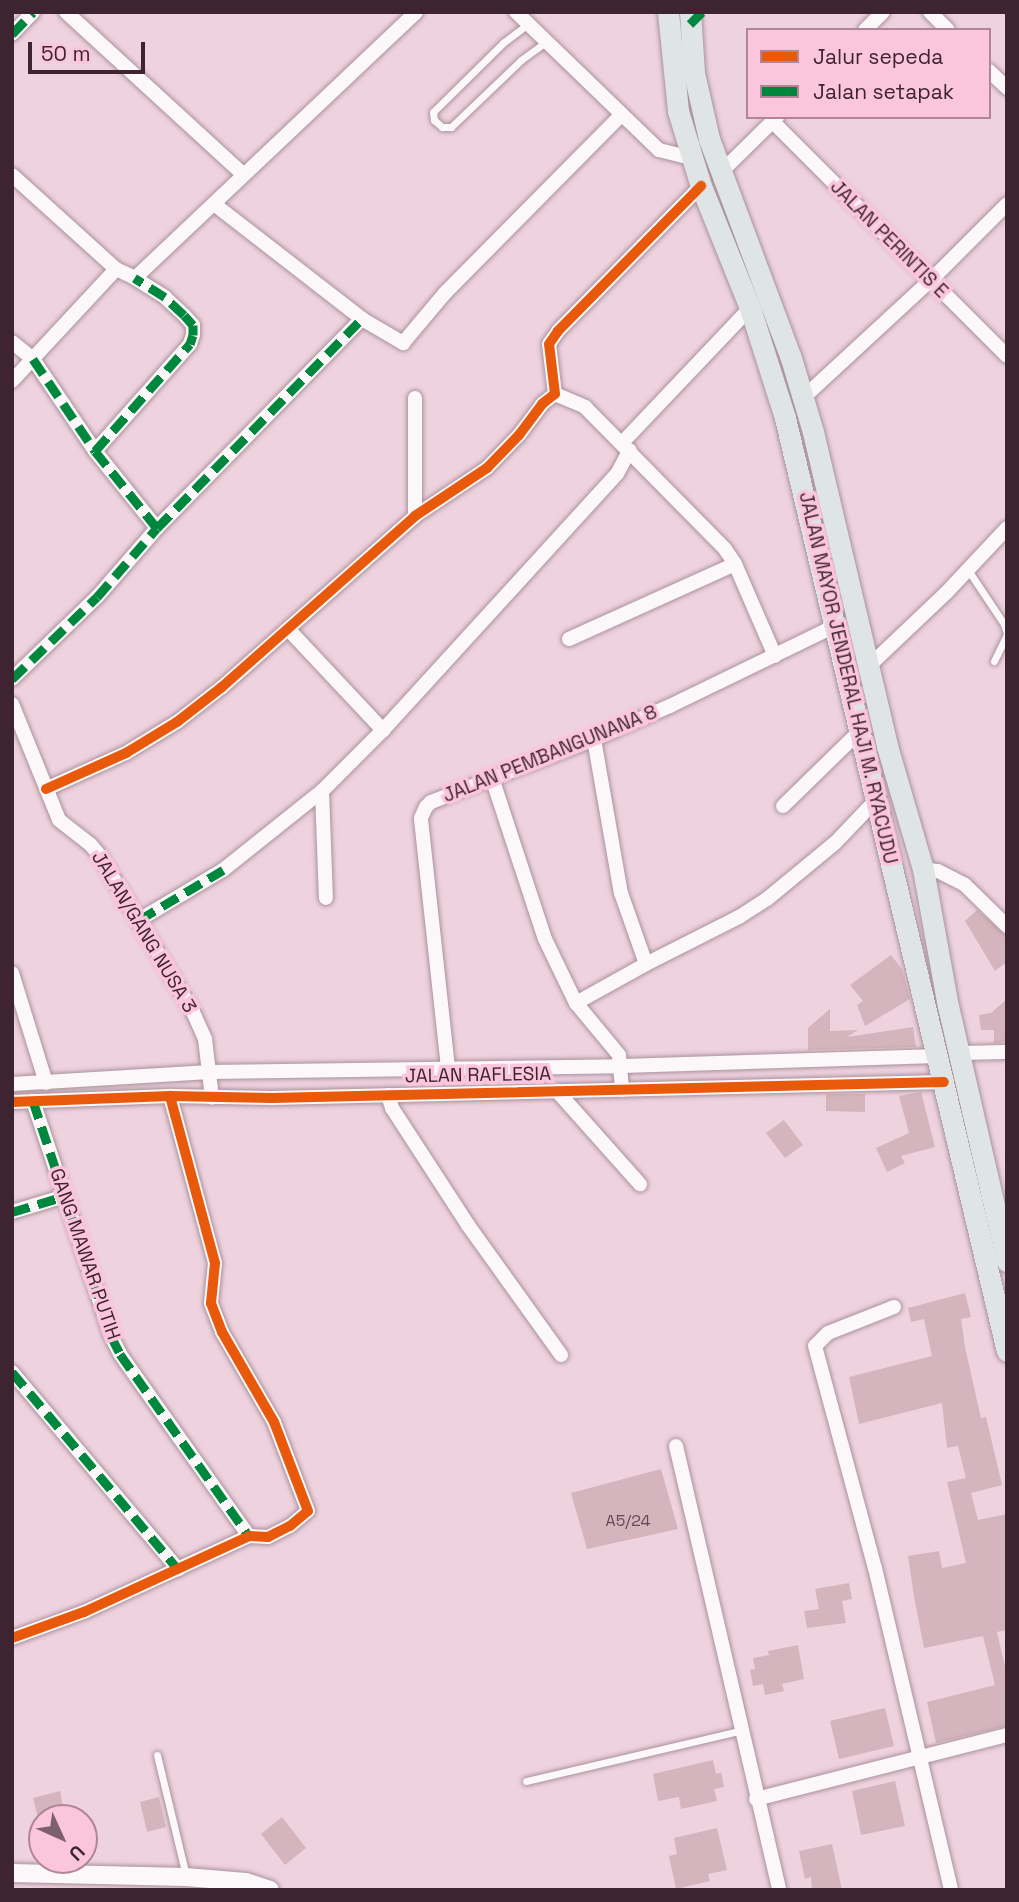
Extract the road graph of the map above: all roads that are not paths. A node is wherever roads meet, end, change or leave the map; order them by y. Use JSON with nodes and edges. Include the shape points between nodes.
{"nodes":[{"id":1,"x":33,"y":12,"type":"edge"},
{"id":2,"x":66,"y":12,"type":"edge"},
{"id":3,"x":416,"y":12,"type":"edge"},
{"id":4,"x":516,"y":12,"type":"edge"},
{"id":5,"x":668,"y":12,"type":"edge"},
{"id":6,"x":883,"y":12,"type":"edge"},
{"id":7,"x":930,"y":12,"type":"edge"},
{"id":8,"x":694,"y":16,"type":"edge"},
{"id":9,"x":528,"y":24,"type":"junction"},
{"id":10,"x":867,"y":28,"type":"edge"},
{"id":11,"x":946,"y":28,"type":"edge"},
{"id":12,"x":12,"y":34,"type":"edge"},
{"id":13,"x":546,"y":41,"type":"junction"},
{"id":14,"x":991,"y":73,"type":"edge"},
{"id":15,"x":1007,"y":88,"type":"edge"},
{"id":16,"x":621,"y":115,"type":"junction"},
{"id":17,"x":775,"y":119,"type":"edge"},
{"id":18,"x":691,"y":158,"type":"junction"},
{"id":19,"x":242,"y":173,"type":"junction"},
{"id":20,"x":720,"y":173,"type":"junction"},
{"id":21,"x":12,"y":175,"type":"edge"},
{"id":22,"x":701,"y":186,"type":"junction"},
{"id":23,"x":214,"y":204,"type":"junction"},
{"id":24,"x":1007,"y":204,"type":"edge"},
{"id":25,"x":116,"y":269,"type":"junction"},
{"id":26,"x":135,"y":278,"type":"junction"},
{"id":27,"x":931,"y":280,"type":"junction"},
{"id":28,"x":750,"y":308,"type":"junction"},
{"id":29,"x":362,"y":319,"type":"junction"},
{"id":30,"x":12,"y":342,"type":"edge"},
{"id":31,"x":1007,"y":356,"type":"edge"},
{"id":32,"x":33,"y":359,"type":"junction"},
{"id":33,"x":12,"y":381,"type":"edge"},
{"id":34,"x":555,"y":394,"type":"junction"},
{"id":35,"x":804,"y":397,"type":"junction"},
{"id":36,"x":415,"y":398,"type":"dead end"},
{"id":37,"x":626,"y":446,"type":"junction"},
{"id":38,"x":95,"y":452,"type":"junction"},
{"id":39,"x":415,"y":516,"type":"junction"},
{"id":40,"x":157,"y":528,"type":"junction"},
{"id":41,"x":1007,"y":528,"type":"edge"},
{"id":42,"x":735,"y":564,"type":"junction"},
{"id":43,"x":968,"y":570,"type":"junction"},
{"id":44,"x":837,"y":625,"type":"junction"},
{"id":45,"x":288,"y":629,"type":"junction"},
{"id":46,"x":1007,"y":633,"type":"edge"},
{"id":47,"x":569,"y":639,"type":"dead end"},
{"id":48,"x":775,"y":656,"type":"junction"},
{"id":49,"x":994,"y":661,"type":"dead end"},
{"id":50,"x":862,"y":672,"type":"junction"},
{"id":51,"x":12,"y":679,"type":"edge"},
{"id":52,"x":12,"y":705,"type":"edge"},
{"id":53,"x":383,"y":730,"type":"junction"},
{"id":54,"x":861,"y":730,"type":"junction"},
{"id":55,"x":594,"y":739,"type":"junction"},
{"id":56,"x":887,"y":747,"type":"junction"},
{"id":57,"x":492,"y":778,"type":"junction"},
{"id":58,"x":46,"y":789,"type":"junction"},
{"id":59,"x":322,"y":791,"type":"junction"},
{"id":60,"x":876,"y":795,"type":"junction"},
{"id":61,"x":783,"y":806,"type":"dead end"},
{"id":62,"x":923,"y":869,"type":"junction"},
{"id":63,"x":326,"y":898,"type":"dead end"},
{"id":64,"x":139,"y":920,"type":"junction"},
{"id":65,"x":1007,"y":926,"type":"edge"},
{"id":66,"x":646,"y":964,"type":"junction"},
{"id":67,"x":12,"y":973,"type":"edge"},
{"id":68,"x":576,"y":1003,"type":"junction"},
{"id":69,"x":1007,"y":1052,"type":"edge"},
{"id":70,"x":962,"y":1062,"type":"junction"},
{"id":71,"x":448,"y":1068,"type":"junction"},
{"id":72,"x":622,"y":1068,"type":"junction"},
{"id":73,"x":941,"y":1069,"type":"junction"},
{"id":74,"x":210,"y":1075,"type":"junction"},
{"id":75,"x":46,"y":1083,"type":"junction"},
{"id":76,"x":12,"y":1084,"type":"edge"},
{"id":77,"x":622,"y":1088,"type":"junction"},
{"id":78,"x":81,"y":1090,"type":"junction"},
{"id":79,"x":557,"y":1091,"type":"junction"},
{"id":80,"x":388,"y":1095,"type":"junction"},
{"id":81,"x":170,"y":1096,"type":"junction"},
{"id":82,"x":212,"y":1097,"type":"junction"},
{"id":83,"x":33,"y":1101,"type":"junction"},
{"id":84,"x":12,"y":1102,"type":"edge"},
{"id":85,"x":640,"y":1184,"type":"dead end"},
{"id":86,"x":65,"y":1196,"type":"junction"},
{"id":87,"x":12,"y":1212,"type":"edge"},
{"id":88,"x":1007,"y":1261,"type":"edge"},
{"id":89,"x":894,"y":1307,"type":"dead end"},
{"id":90,"x":1007,"y":1351,"type":"edge"},
{"id":91,"x":561,"y":1355,"type":"dead end"},
{"id":92,"x":12,"y":1371,"type":"edge"},
{"id":93,"x":676,"y":1446,"type":"dead end"},
{"id":94,"x":249,"y":1536,"type":"junction"},
{"id":95,"x":178,"y":1569,"type":"junction"},
{"id":96,"x":12,"y":1638,"type":"edge"},
{"id":97,"x":740,"y":1731,"type":"junction"},
{"id":98,"x":1007,"y":1735,"type":"edge"},
{"id":99,"x":156,"y":1755,"type":"dead end"},
{"id":100,"x":920,"y":1757,"type":"junction"},
{"id":101,"x":526,"y":1782,"type":"dead end"},
{"id":102,"x":756,"y":1799,"type":"junction"},
{"id":103,"x":12,"y":1873,"type":"edge"},
{"id":104,"x":186,"y":1877,"type":"junction"},
{"id":105,"x":270,"y":1890,"type":"edge"},
{"id":106,"x":779,"y":1890,"type":"edge"},
{"id":107,"x":951,"y":1890,"type":"edge"}],
"edges":[{"from":1,"to":12,"type":"street"},
{"from":2,"to":19,"type":"street"},
{"from":3,"to":19,"type":"street"},
{"from":4,"to":9,"type":"street"},
{"from":5,"to":18,"type":"main road","name":"JALAN MAYOR JENDERAL HAJI M. RYACUDU","via":[[675,94]]},
{"from":6,"to":10,"type":"street"},
{"from":7,"to":11,"type":"street"},
{"from":8,"to":20,"type":"main road","name":"JALAN MAYOR JENDERAL HAJI M. RYACUDU","via":[[697,91]]},
{"from":9,"to":13,"type":"street"},
{"from":9,"to":13,"type":"lane","via":[[433,112],[434,120],[451,127]]},
{"from":13,"to":16,"type":"street"},
{"from":14,"to":15,"type":"street"},
{"from":16,"to":18,"type":"street","via":[[659,150]]},
{"from":16,"to":29,"type":"street","via":[[445,293],[403,343]]},
{"from":17,"to":20,"type":"street"},
{"from":17,"to":27,"type":"street","name":"JALAN PERINTIS E"},
{"from":18,"to":22,"type":"main road","name":"JALAN MAYOR JENDERAL HAJI M. RYACUDU"},
{"from":19,"to":23,"type":"street"},
{"from":20,"to":35,"type":"main road","name":"JALAN MAYOR JENDERAL HAJI M. RYACUDU"},
{"from":21,"to":25,"type":"street"},
{"from":22,"to":28,"type":"main road","name":"JALAN MAYOR JENDERAL HAJI M. RYACUDU"},
{"from":22,"to":34,"type":"street","via":[[548,344]]},
{"from":23,"to":26,"type":"street"},
{"from":23,"to":29,"type":"street"},
{"from":24,"to":27,"type":"street"},
{"from":25,"to":26,"type":"street"},
{"from":25,"to":32,"type":"street"},
{"from":26,"to":38,"type":"street","via":[[184,315],[193,325],[193,335]]},
{"from":27,"to":31,"type":"street","name":"JALAN PERINTIS E"},
{"from":27,"to":35,"type":"street"},
{"from":28,"to":37,"type":"street"},
{"from":28,"to":44,"type":"main road","name":"JALAN MAYOR JENDERAL HAJI M. RYACUDU","via":[[785,418]]},
{"from":29,"to":40,"type":"street"},
{"from":30,"to":32,"type":"street"},
{"from":32,"to":33,"type":"street"},
{"from":32,"to":38,"type":"street"},
{"from":34,"to":37,"type":"street","via":[[584,407]]},
{"from":34,"to":39,"type":"street","via":[[487,468]]},
{"from":35,"to":50,"type":"main road","name":"JALAN MAYOR JENDERAL HAJI M. RYACUDU"},
{"from":36,"to":39,"type":"street"},
{"from":37,"to":42,"type":"street"},
{"from":37,"to":53,"type":"street","via":[[617,474]]},
{"from":38,"to":40,"type":"street"},
{"from":39,"to":45,"type":"street"},
{"from":40,"to":51,"type":"street","via":[[97,597]]},
{"from":41,"to":43,"type":"street"},
{"from":42,"to":47,"type":"street"},
{"from":42,"to":48,"type":"street"},
{"from":43,"to":46,"type":"lane"},
{"from":43,"to":50,"type":"street"},
{"from":44,"to":48,"type":"street","name":"JALAN PEMBANGUNANA 8"},
{"from":44,"to":50,"type":"main road","name":"JALAN MAYOR JENDERAL HAJI M. RYACUDU"},
{"from":45,"to":53,"type":"street"},
{"from":45,"to":58,"type":"street","via":[[177,722],[126,753]]},
{"from":46,"to":49,"type":"lane"},
{"from":48,"to":55,"type":"street","name":"JALAN PEMBANGUNANA 8"},
{"from":50,"to":54,"type":"main road","name":"JALAN MAYOR JENDERAL HAJI M. RYACUDU"},
{"from":50,"to":56,"type":"main road","name":"JALAN MAYOR JENDERAL HAJI M. RYACUDU"},
{"from":52,"to":58,"type":"street","name":"JALAN/GANG NUSA 3"},
{"from":53,"to":59,"type":"street"},
{"from":54,"to":60,"type":"main road","name":"JALAN MAYOR JENDERAL HAJI M. RYACUDU"},
{"from":54,"to":61,"type":"street"},
{"from":55,"to":57,"type":"street","name":"JALAN PEMBANGUNANA 8"},
{"from":55,"to":66,"type":"street","via":[[621,893]]},
{"from":56,"to":60,"type":"main road","via":[[878,741],[872,746]]},
{"from":56,"to":62,"type":"main road","name":"JALAN MAYOR JENDERAL HAJI M. RYACUDU"},
{"from":57,"to":68,"type":"street","via":[[545,939]]},
{"from":57,"to":71,"type":"street","name":"JALAN PEMBANGUNANA 8","via":[[432,802],[421,818]]},
{"from":58,"to":64,"type":"street","name":"JALAN/GANG NUSA 3","via":[[59,820],[90,844]]},
{"from":59,"to":63,"type":"street"},
{"from":59,"to":64,"type":"street","via":[[223,870]]},
{"from":60,"to":66,"type":"street","via":[[835,843],[767,899]]},
{"from":60,"to":73,"type":"main road","name":"JALAN MAYOR JENDERAL HAJI M. RYACUDU"},
{"from":62,"to":65,"type":"street","via":[[965,884]]},
{"from":62,"to":70,"type":"main road","name":"JALAN MAYOR JENDERAL HAJI M. RYACUDU"},
{"from":64,"to":74,"type":"street","name":"JALAN/GANG NUSA 3","via":[[197,1021],[205,1039]]},
{"from":66,"to":68,"type":"street"},
{"from":67,"to":75,"type":"street"},
{"from":68,"to":72,"type":"street","via":[[609,1041]]},
{"from":69,"to":70,"type":"street"},
{"from":70,"to":88,"type":"main road","name":"JALAN MAYOR JENDERAL HAJI M. RYACUDU"},
{"from":71,"to":72,"type":"street","name":"JALAN RAFLESIA"},
{"from":71,"to":74,"type":"street","name":"JALAN RAFLESIA"},
{"from":72,"to":73,"type":"street","name":"JALAN RAFLESIA"},
{"from":72,"to":77,"type":"street"},
{"from":73,"to":77,"type":"street","name":"JALAN RAFLESIA"},
{"from":73,"to":90,"type":"main road","name":"JALAN MAYOR JENDERAL HAJI M. RYACUDU"},
{"from":74,"to":78,"type":"street","name":"JALAN RAFLESIA"},
{"from":74,"to":82,"type":"street","name":"JALAN/GANG NUSA 3"},
{"from":75,"to":76,"type":"street","name":"JALAN RAFLESIA"},
{"from":75,"to":78,"type":"street","name":"JALAN RAFLESIA"},
{"from":77,"to":79,"type":"street","name":"JALAN RAFLESIA"},
{"from":78,"to":81,"type":"street","name":"JALAN RAFLESIA"},
{"from":78,"to":83,"type":"street","name":"JALAN RAFLESIA"},
{"from":79,"to":80,"type":"street","name":"JALAN RAFLESIA"},
{"from":79,"to":85,"type":"street"},
{"from":80,"to":82,"type":"street","name":"JALAN RAFLESIA"},
{"from":80,"to":91,"type":"street","via":[[468,1225]]},
{"from":81,"to":82,"type":"street","name":"JALAN RAFLESIA"},
{"from":81,"to":94,"type":"street","via":[[215,1263],[211,1303],[222,1332],[274,1422],[308,1511],[290,1527],[268,1537]]},
{"from":83,"to":84,"type":"street","name":"JALAN RAFLESIA"},
{"from":83,"to":86,"type":"street","name":"GANG MAWAR PUTIH"},
{"from":86,"to":87,"type":"street"},
{"from":86,"to":94,"type":"street","name":"GANG MAWAR PUTIH","via":[[120,1354]]},
{"from":89,"to":100,"type":"street","via":[[828,1333],[816,1346]]},
{"from":92,"to":95,"type":"street"},
{"from":93,"to":97,"type":"street"},
{"from":94,"to":95,"type":"street"},
{"from":95,"to":96,"type":"street","via":[[84,1612]]},
{"from":97,"to":101,"type":"lane"},
{"from":97,"to":102,"type":"street"},
{"from":98,"to":100,"type":"street"},
{"from":99,"to":104,"type":"lane"},
{"from":100,"to":102,"type":"street"},
{"from":100,"to":107,"type":"street"},
{"from":102,"to":106,"type":"street"},
{"from":103,"to":104,"type":"street"},
{"from":104,"to":105,"type":"street","via":[[246,1882]]}]}
